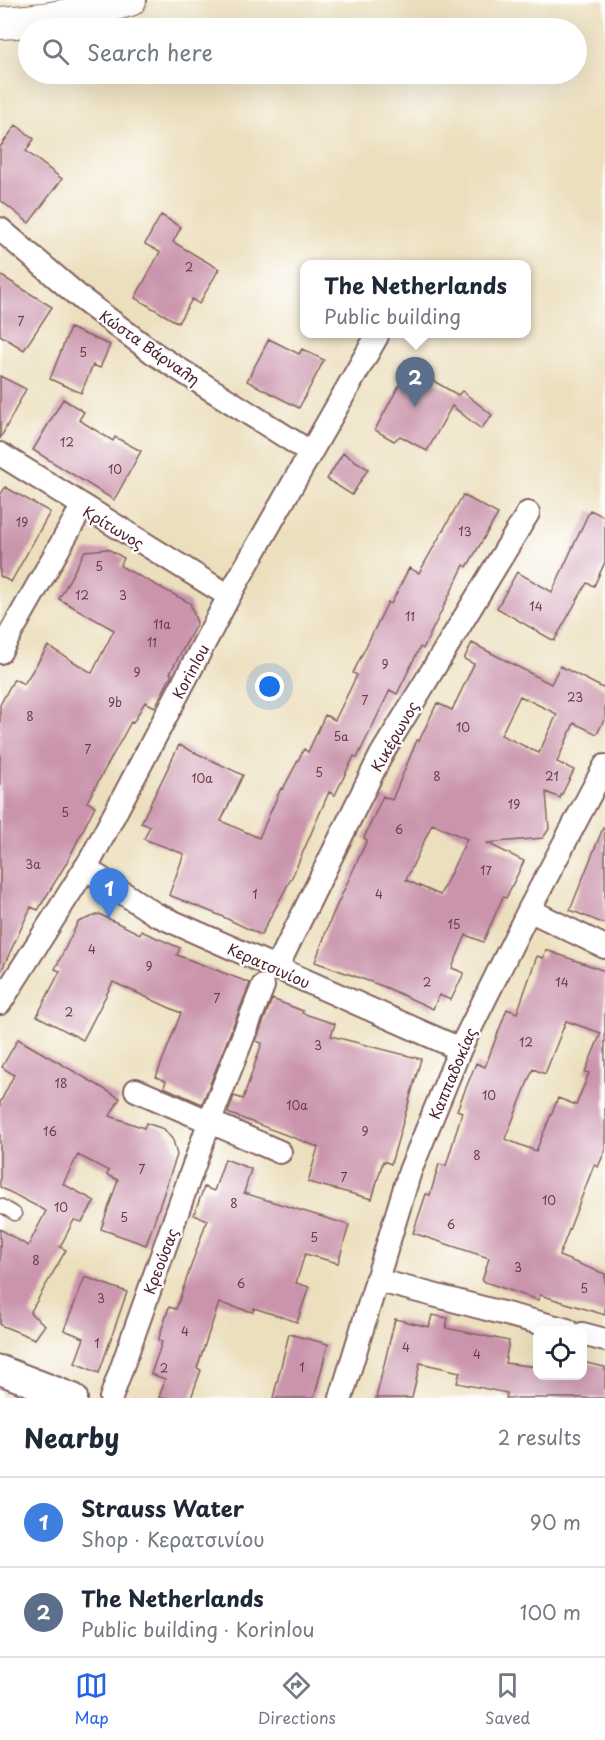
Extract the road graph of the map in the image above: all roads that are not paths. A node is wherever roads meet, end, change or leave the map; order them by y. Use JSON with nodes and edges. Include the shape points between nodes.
{"nodes":[{"id":1,"x":130,"y":0,"type":"edge"},
{"id":2,"x":55,"y":18,"type":"edge"},
{"id":3,"x":18,"y":22,"type":"edge"},
{"id":4,"x":0,"y":23,"type":"edge"},
{"id":5,"x":0,"y":229,"type":"edge"},
{"id":6,"x":376,"y":338,"type":"edge"},
{"id":7,"x":310,"y":452,"type":"junction"},
{"id":8,"x":0,"y":454,"type":"edge"},
{"id":9,"x":82,"y":507,"type":"junction"},
{"id":10,"x":528,"y":513,"type":"dead end"},
{"id":11,"x":229,"y":596,"type":"junction"},
{"id":12,"x":0,"y":652,"type":"edge"},
{"id":13,"x":605,"y":766,"type":"edge"},
{"id":14,"x":85,"y":868,"type":"junction"},
{"id":15,"x":528,"y":910,"type":"junction"},
{"id":16,"x":605,"y":947,"type":"edge"},
{"id":17,"x":270,"y":977,"type":"junction"},
{"id":18,"x":0,"y":1004,"type":"edge"},
{"id":19,"x":460,"y":1050,"type":"junction"},
{"id":20,"x":136,"y":1090,"type":"dead end"},
{"id":21,"x":209,"y":1123,"type":"junction"},
{"id":22,"x":280,"y":1152,"type":"dead end"},
{"id":23,"x":0,"y":1205,"type":"edge"},
{"id":24,"x":15,"y":1214,"type":"dead end"},
{"id":25,"x":376,"y":1280,"type":"junction"},
{"id":26,"x":552,"y":1326,"type":"edge"},
{"id":27,"x":587,"y":1335,"type":"edge"},
{"id":28,"x":605,"y":1340,"type":"edge"},
{"id":29,"x":0,"y":1370,"type":"edge"},
{"id":30,"x":73,"y":1398,"type":"edge"},
{"id":31,"x":111,"y":1398,"type":"edge"},
{"id":32,"x":341,"y":1398,"type":"edge"}],
"edges":[{"from":1,"to":2,"type":"main road"},
{"from":3,"to":4,"type":"main road"},
{"from":5,"to":7,"type":"street","name":"Κώστα Βάρναλη","via":[[83,300],[155,354]]},
{"from":6,"to":7,"type":"street","name":"Korinlou"},
{"from":7,"to":11,"type":"street","name":"Korinlou"},
{"from":8,"to":9,"type":"street","name":"Κρίτωνος"},
{"from":9,"to":11,"type":"street","name":"Κρίτωνος"},
{"from":9,"to":12,"type":"street"},
{"from":10,"to":17,"type":"street","name":"Κικέρωνος","via":[[381,755]]},
{"from":11,"to":14,"type":"street","name":"Korinlou"},
{"from":13,"to":15,"type":"street","name":"Καππαδοκίας"},
{"from":14,"to":17,"type":"street","name":"Κερατσινίου","via":[[155,914]]},
{"from":14,"to":18,"type":"street","name":"Korinlou"},
{"from":15,"to":16,"type":"street"},
{"from":15,"to":19,"type":"street","name":"Καππαδοκίας"},
{"from":17,"to":19,"type":"street","name":"Κερατσινίου"},
{"from":17,"to":21,"type":"street","name":"Κρεούσας"},
{"from":19,"to":25,"type":"street","name":"Καππαδοκίας","via":[[410,1171]]},
{"from":20,"to":21,"type":"street"},
{"from":21,"to":22,"type":"street"},
{"from":21,"to":31,"type":"street","name":"Κρεούσας"},
{"from":23,"to":24,"type":"lane"},
{"from":25,"to":26,"type":"street"},
{"from":25,"to":32,"type":"street","name":"Καππαδοκίας"},
{"from":27,"to":28,"type":"street"},
{"from":29,"to":30,"type":"street"}]}
